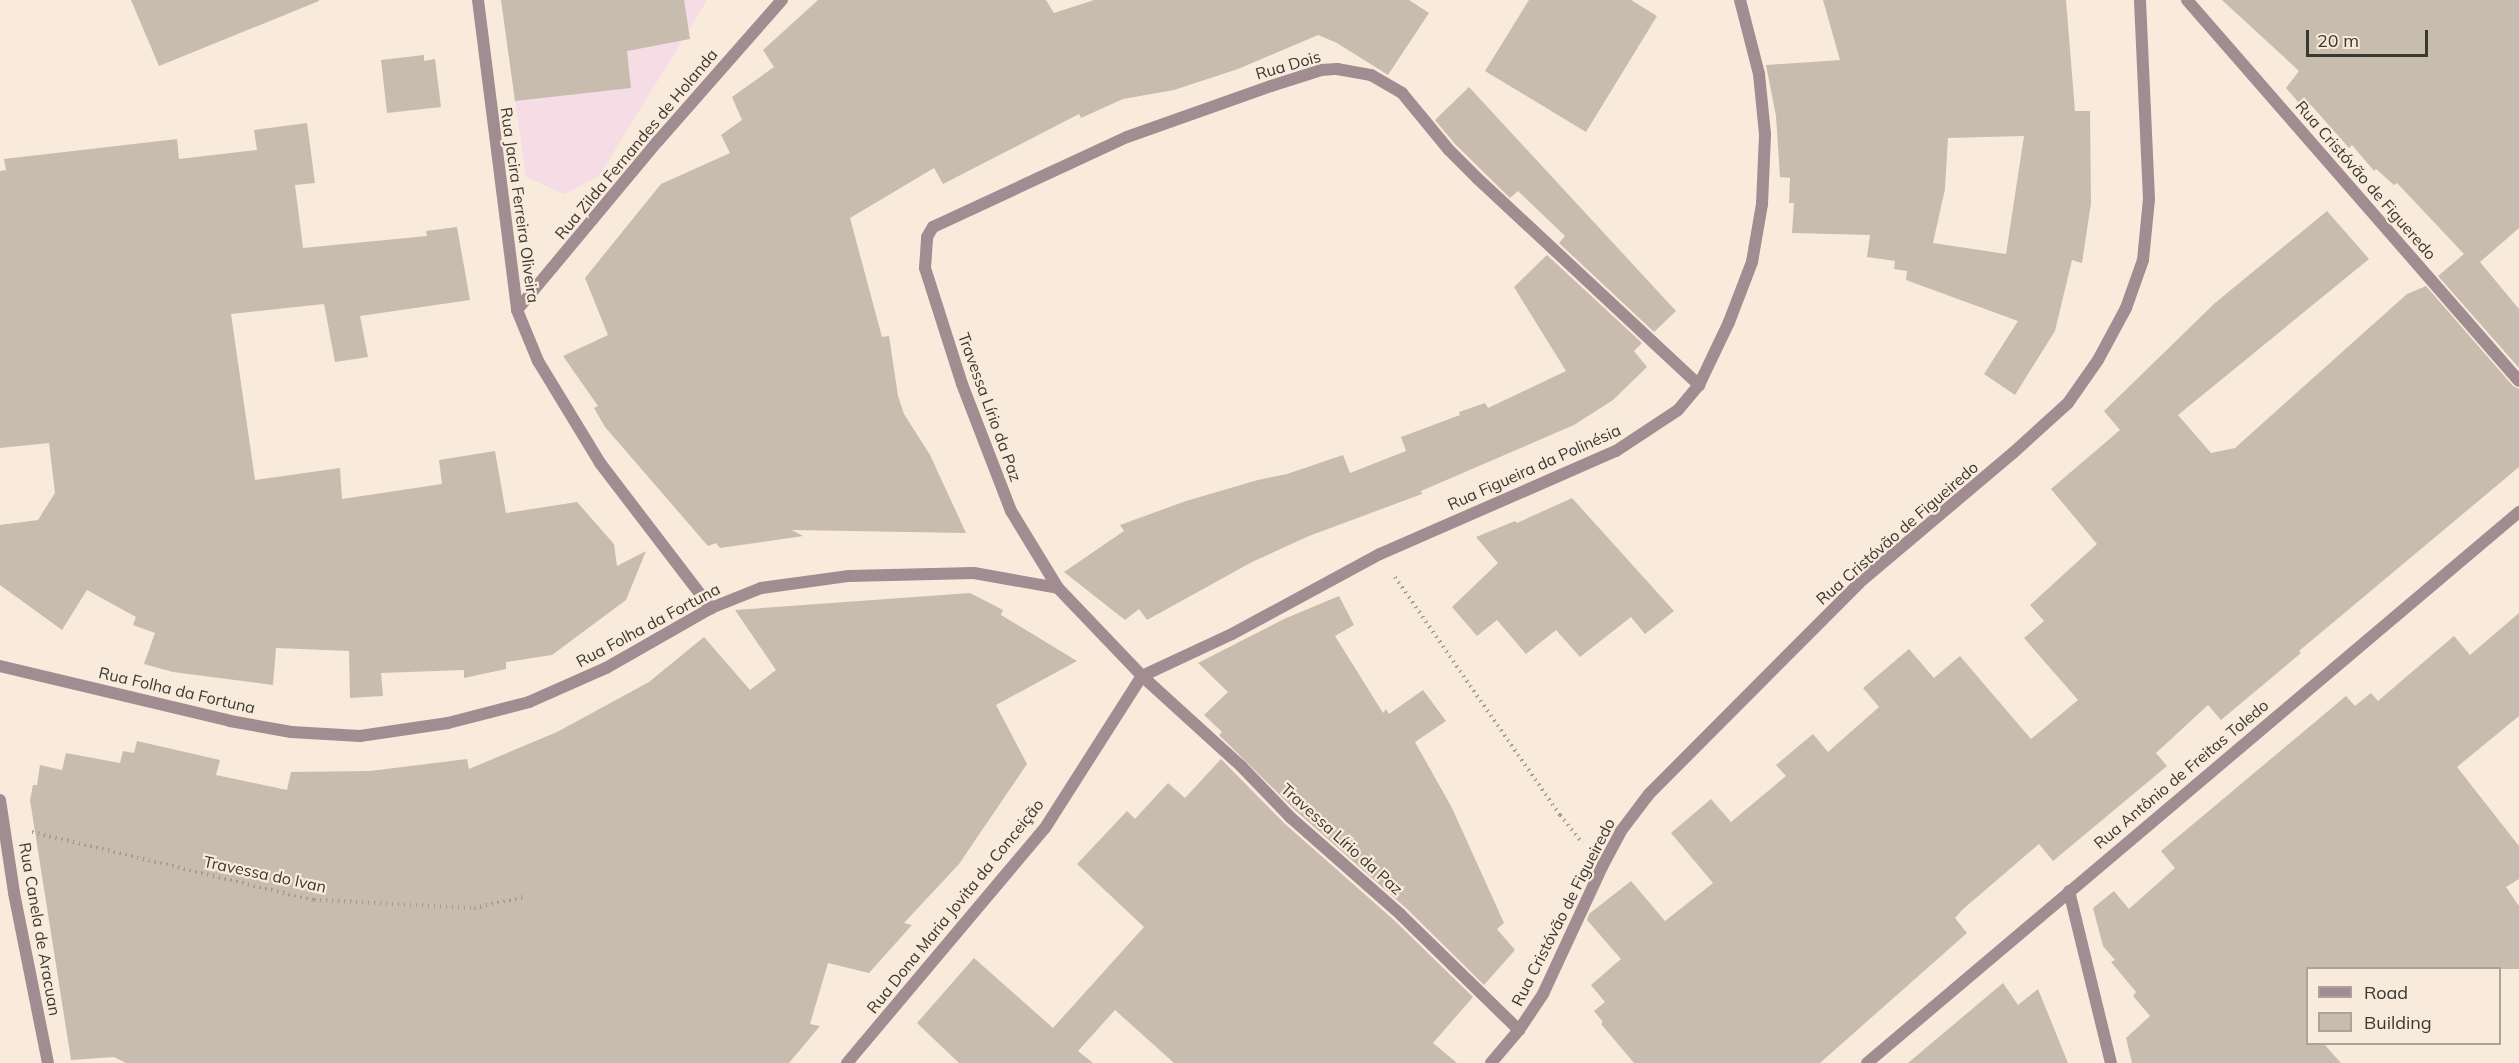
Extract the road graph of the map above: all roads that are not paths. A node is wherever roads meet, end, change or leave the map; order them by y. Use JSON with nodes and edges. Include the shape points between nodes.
{"nodes":[{"id":1,"x":478,"y":0,"type":"edge"},
{"id":2,"x":782,"y":0,"type":"edge"},
{"id":3,"x":1740,"y":0,"type":"edge"},
{"id":4,"x":2140,"y":0,"type":"edge"},
{"id":5,"x":2187,"y":0,"type":"edge"},
{"id":6,"x":933,"y":227,"type":"joint"},
{"id":7,"x":517,"y":310,"type":"junction"},
{"id":8,"x":2519,"y":381,"type":"edge"},
{"id":9,"x":1699,"y":385,"type":"junction"},
{"id":10,"x":2519,"y":512,"type":"edge"},
{"id":11,"x":1058,"y":588,"type":"junction"},
{"id":12,"x":711,"y":608,"type":"junction"},
{"id":13,"x":0,"y":666,"type":"edge"},
{"id":14,"x":1142,"y":676,"type":"junction"},
{"id":15,"x":0,"y":800,"type":"edge"},
{"id":16,"x":2068,"y":891,"type":"junction"},
{"id":17,"x":1519,"y":1030,"type":"junction"},
{"id":18,"x":48,"y":1063,"type":"edge"},
{"id":19,"x":847,"y":1063,"type":"edge"},
{"id":20,"x":1491,"y":1063,"type":"edge"},
{"id":21,"x":1867,"y":1063,"type":"edge"},
{"id":22,"x":2111,"y":1063,"type":"edge"}],
"edges":[{"from":1,"to":7,"type":"street","name":"Rua Jacira Ferreira Oliveira"},
{"from":2,"to":7,"type":"street","name":"Rua Zilda Fernandes de Holanda"},
{"from":3,"to":9,"type":"street","name":"Rua Figueira da Polinésia","via":[[1759,74],[1765,134],[1762,204],[1752,262]]},
{"from":4,"to":17,"type":"street","name":"Rua Cristóvão de Figueiredo","via":[[2149,199],[2143,260],[2126,308],[2098,360],[2068,403],[1859,583],[1649,794],[1621,831],[1543,994]]},
{"from":5,"to":8,"type":"street","name":"Rua Cristóvão de Figueredo"},
{"from":6,"to":9,"type":"street","name":"Rua Dois","via":[[1127,136],[1321,70],[1354,70],[1402,93],[1470,171]]},
{"from":6,"to":11,"type":"street","name":"Travessa Lírio da Paz","via":[[925,246],[925,268],[934,305],[1011,511]]},
{"from":7,"to":12,"type":"street","name":"Rua Jacira Ferreira Oliveira","via":[[538,361],[581,434]]},
{"from":9,"to":14,"type":"street","name":"Rua Figueira da Polinésia","via":[[1678,410],[1616,451],[1380,554],[1232,634]]},
{"from":10,"to":16,"type":"street","name":"Rua Antônio de Freitas Toledo"},
{"from":11,"to":12,"type":"street","name":"Rua Folha da Fortuna","via":[[974,573],[849,576],[761,588]]},
{"from":11,"to":14,"type":"street"},
{"from":12,"to":13,"type":"street","name":"Rua Folha da Fortuna","via":[[606,668],[529,702],[448,723],[360,736],[291,732],[230,721]]},
{"from":14,"to":17,"type":"street","name":"Travessa Lírio da Paz","via":[[1401,915]]},
{"from":14,"to":19,"type":"street","name":"Rua Dona Maria Jovita da Conceição","via":[[1045,828]]},
{"from":15,"to":18,"type":"street","name":"Rua Canela de Aracuan"},
{"from":16,"to":21,"type":"street","name":"Rua Antônio de Freitas Toledo"},
{"from":16,"to":22,"type":"street"},
{"from":17,"to":20,"type":"street","name":"Rua Cristóvão de Figueiredo"}]}
